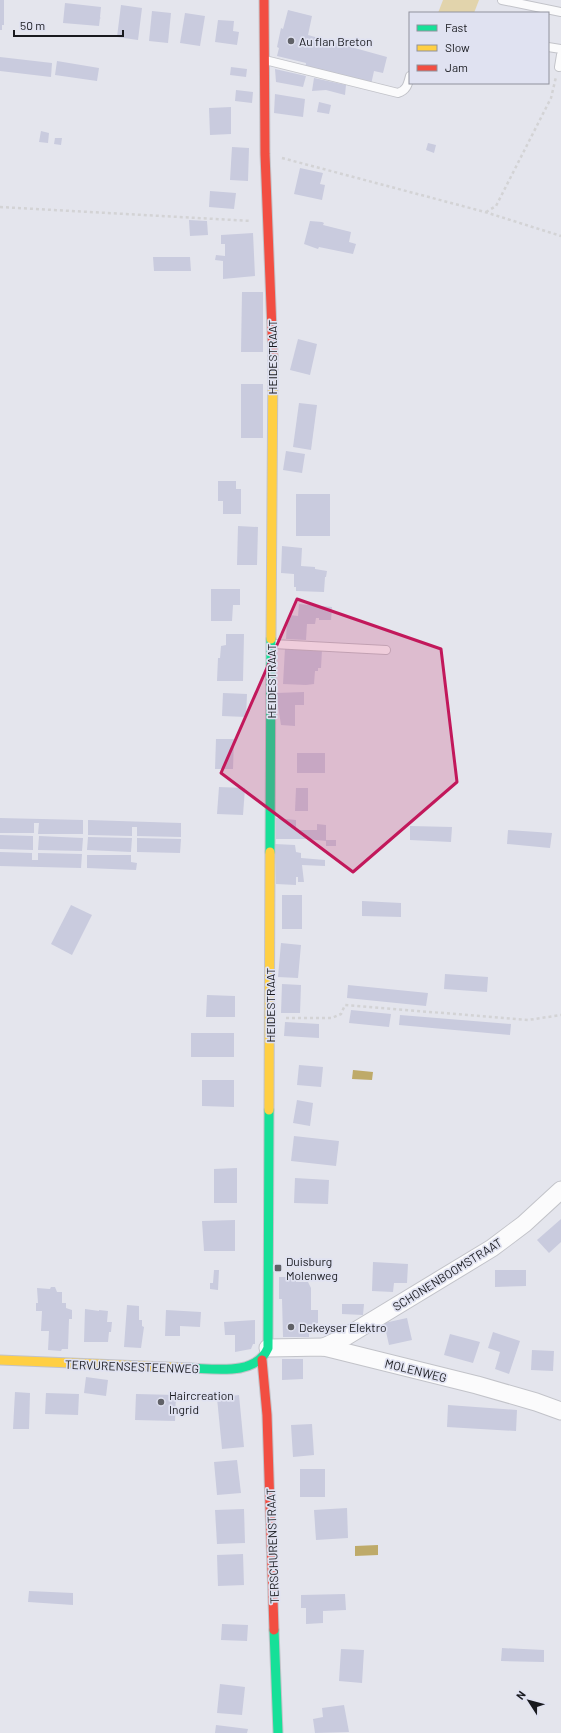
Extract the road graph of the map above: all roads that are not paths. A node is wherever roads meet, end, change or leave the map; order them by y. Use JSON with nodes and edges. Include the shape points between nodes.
{"nodes":[{"id":1,"x":264,"y":0,"type":"edge"},
{"id":2,"x":502,"y":0,"type":"edge"},
{"id":3,"x":561,"y":12,"type":"edge"},
{"id":4,"x":549,"y":47,"type":"edge"},
{"id":5,"x":561,"y":49,"type":"edge"},
{"id":6,"x":561,"y":55,"type":"edge"},
{"id":7,"x":264,"y":59,"type":"junction"},
{"id":8,"x":559,"y":67,"type":"road end"},
{"id":9,"x":409,"y":80,"type":"edge"},
{"id":10,"x":271,"y":644,"type":"junction"},
{"id":11,"x":386,"y":650,"type":"dead end"},
{"id":12,"x":561,"y":1190,"type":"edge"},
{"id":13,"x":324,"y":1347,"type":"junction"},
{"id":14,"x":265,"y":1354,"type":"junction"},
{"id":15,"x":0,"y":1360,"type":"edge"},
{"id":16,"x":561,"y":1411,"type":"edge"},
{"id":17,"x":278,"y":1733,"type":"edge"}],
"edges":[{"from":1,"to":7,"type":"street","name":"HEIDESTRAAT"},
{"from":2,"to":3,"type":"lane"},
{"from":4,"to":5,"type":"lane"},
{"from":6,"to":8,"type":"lane"},
{"from":7,"to":9,"type":"lane","via":[[398,93],[403,91]]},
{"from":7,"to":10,"type":"street","name":"HEIDESTRAAT","via":[[265,154],[273,328]]},
{"from":10,"to":11,"type":"lane"},
{"from":10,"to":14,"type":"street","name":"HEIDESTRAAT","via":[[271,1018]]},
{"from":12,"to":13,"type":"street","name":"SCHONENBOOMSTRAAT","via":[[524,1224],[492,1248],[347,1336]]},
{"from":13,"to":14,"type":"street","name":"MOLENWEG"},
{"from":13,"to":16,"type":"street","name":"MOLENWEG","via":[[477,1385]]},
{"from":14,"to":15,"type":"street","name":"TERVURENSESTEENWEG","via":[[250,1366],[205,1369]]},
{"from":14,"to":17,"type":"street","name":"TERSCHURENSTRAAT"}]}
